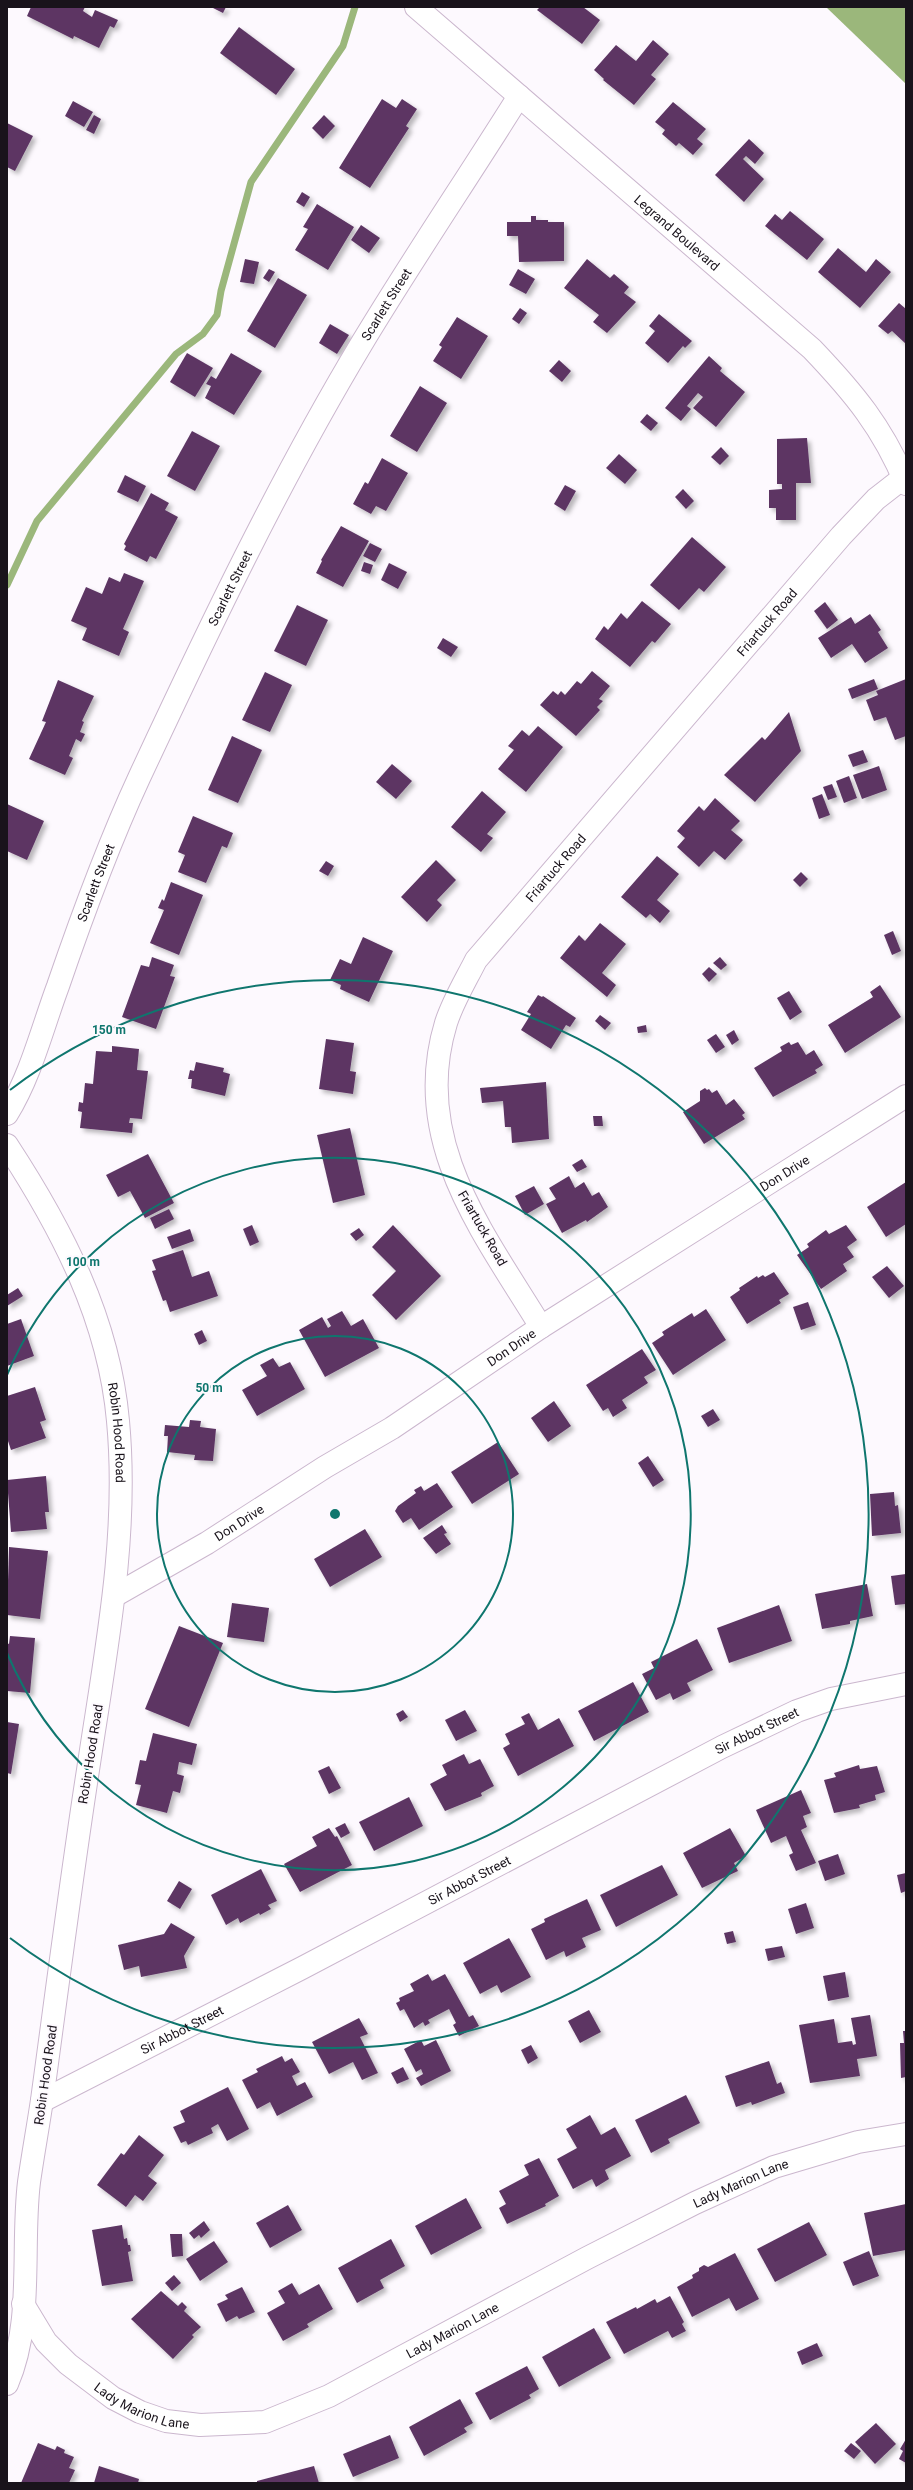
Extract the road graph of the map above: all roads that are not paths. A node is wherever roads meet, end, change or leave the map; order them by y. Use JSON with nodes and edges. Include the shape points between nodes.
{"nodes":[{"id":1,"x":416,"y":7,"type":"edge"},
{"id":2,"x":520,"y":96,"type":"junction"},
{"id":3,"x":905,"y":481,"type":"edge"},
{"id":4,"x":906,"y":1096,"type":"edge"},
{"id":5,"x":7,"y":1114,"type":"edge"},
{"id":6,"x":7,"y":1145,"type":"edge"},
{"id":7,"x":541,"y":1327,"type":"junction"},
{"id":8,"x":114,"y":1596,"type":"junction"},
{"id":9,"x":906,"y":1684,"type":"edge"},
{"id":10,"x":42,"y":2101,"type":"junction"},
{"id":11,"x":906,"y":2134,"type":"edge"},
{"id":12,"x":23,"y":2304,"type":"junction"},
{"id":13,"x":7,"y":2384,"type":"edge"}],
"edges":[{"from":1,"to":2,"type":"street","name":"Legrand Boulevard"},
{"from":2,"to":3,"type":"street","name":"Legrand Boulevard","via":[[812,349],[844,382],[874,419]]},
{"from":2,"to":5,"type":"street","name":"Scarlett Street","via":[[362,344],[291,469],[219,605],[122,815],[82,917],[28,1069]]},
{"from":3,"to":7,"type":"street","name":"Friartuck Road","via":[[876,498],[841,536],[476,960],[447,1022],[439,1050],[436,1082],[438,1118],[446,1157],[465,1201]]},
{"from":4,"to":7,"type":"street","name":"Don Drive"},
{"from":6,"to":8,"type":"street","name":"Robin Hood Road","via":[[61,1236],[83,1282],[110,1364],[119,1422],[120,1471]]},
{"from":7,"to":8,"type":"street","name":"Don Drive","via":[[392,1428],[325,1467],[207,1543]]},
{"from":8,"to":10,"type":"street","name":"Robin Hood Road","via":[[69,1890]]},
{"from":9,"to":10,"type":"street","name":"Sir Abbot Street","via":[[831,1699],[797,1711],[722,1747],[302,1968]]},
{"from":10,"to":12,"type":"street","name":"Robin Hood Road","via":[[29,2184]]},
{"from":11,"to":12,"type":"street","name":"Lady Marion Lane","via":[[858,2142],[774,2167],[695,2203],[587,2258],[329,2396],[265,2422],[200,2425],[166,2421],[140,2412],[113,2398],[68,2364],[46,2342]]},
{"from":12,"to":13,"type":"street","name":"Robin Hood Road","via":[[19,2345]]}]}
